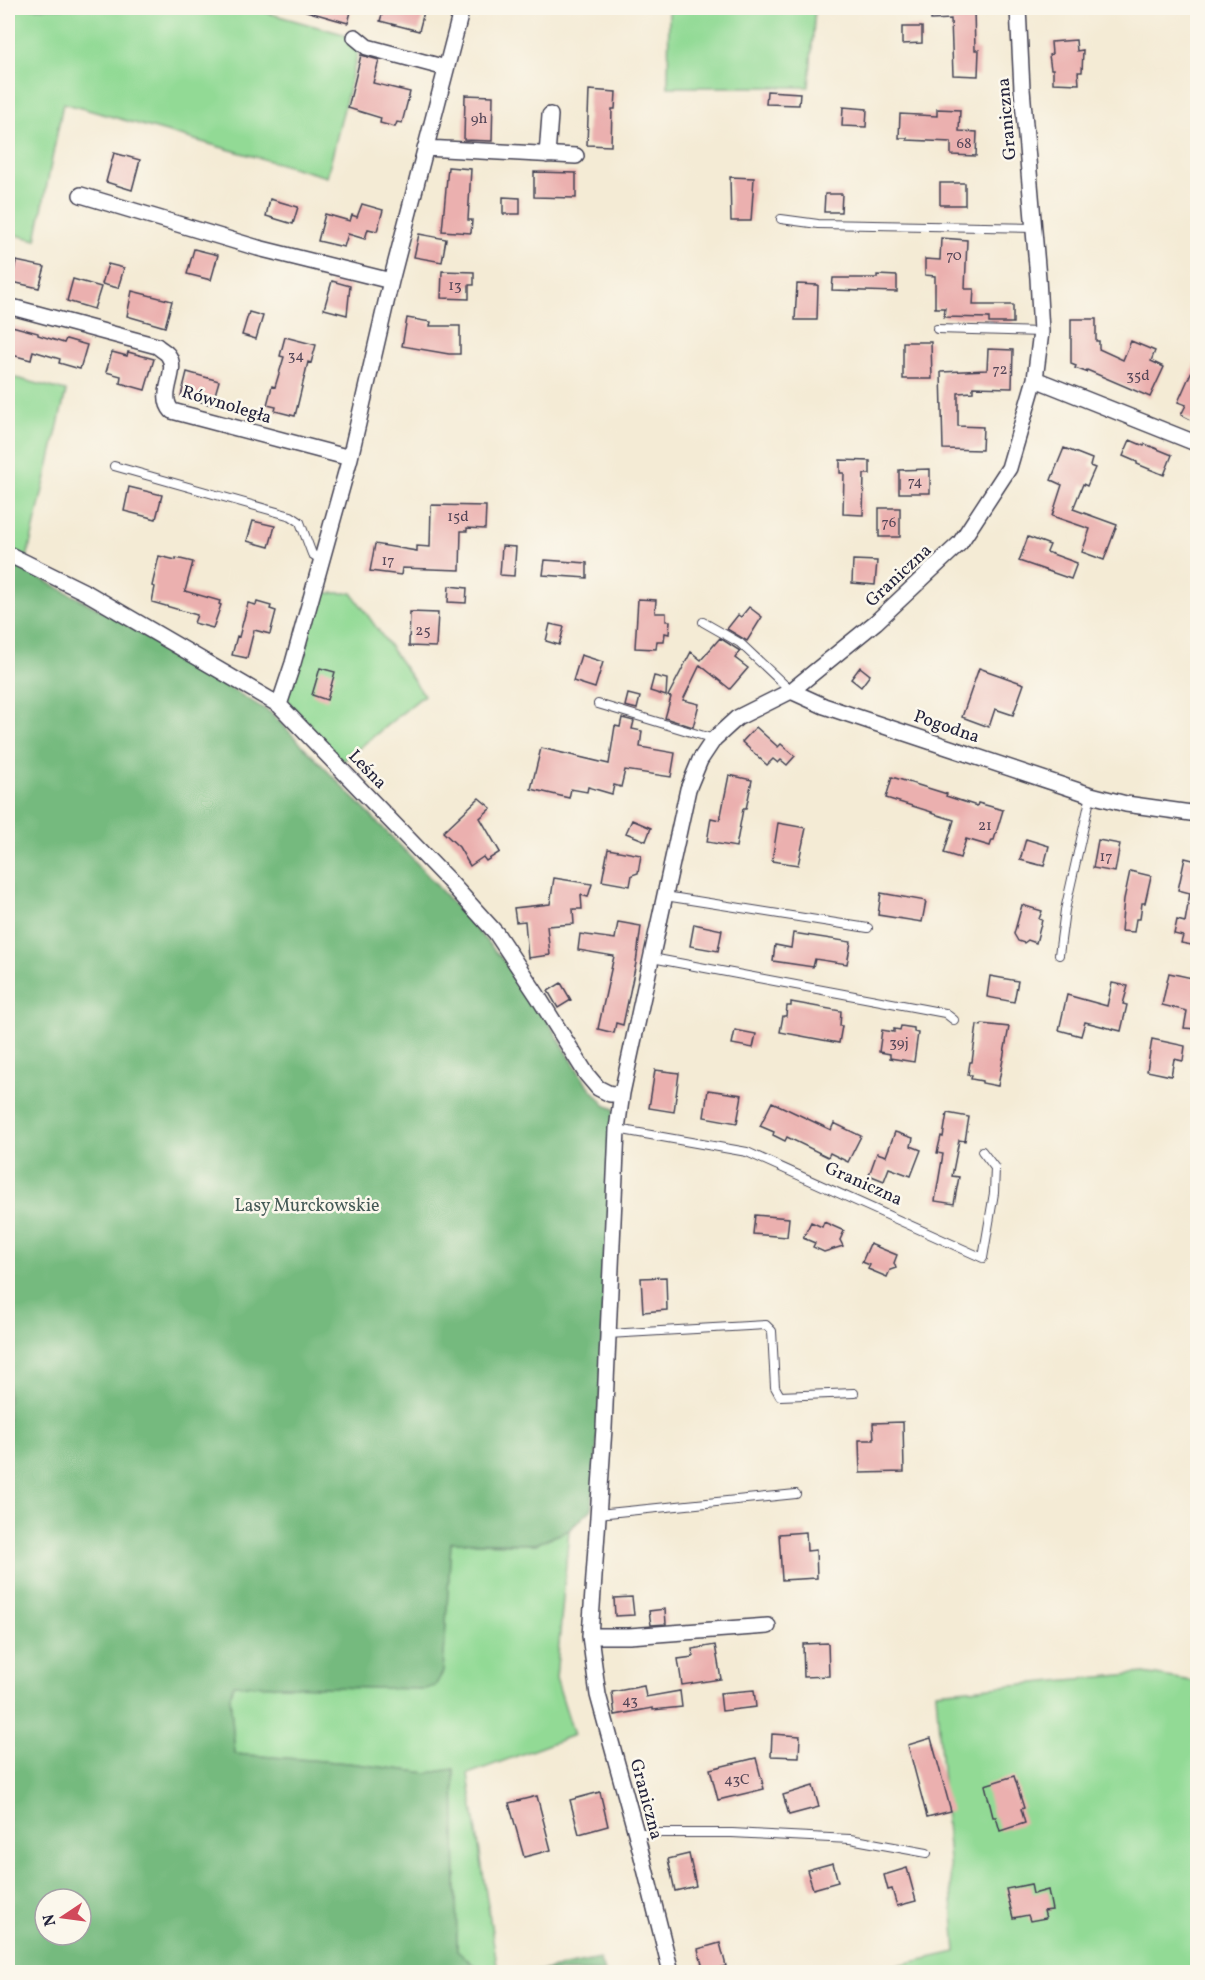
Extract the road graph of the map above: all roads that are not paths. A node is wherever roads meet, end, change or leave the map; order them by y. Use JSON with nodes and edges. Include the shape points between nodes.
{"nodes":[{"id":1,"x":462,"y":8,"type":"edge"},
{"id":2,"x":1018,"y":8,"type":"edge"},
{"id":3,"x":355,"y":37,"type":"dead end"},
{"id":4,"x":446,"y":68,"type":"junction"},
{"id":5,"x":550,"y":115,"type":"dead end"},
{"id":6,"x":426,"y":148,"type":"junction"},
{"id":7,"x":547,"y":155,"type":"junction"},
{"id":8,"x":576,"y":156,"type":"dead end"},
{"id":9,"x":81,"y":195,"type":"dead end"},
{"id":10,"x":781,"y":219,"type":"dead end"},
{"id":11,"x":1034,"y":228,"type":"junction"},
{"id":12,"x":391,"y":281,"type":"junction"},
{"id":13,"x":8,"y":306,"type":"edge"},
{"id":14,"x":937,"y":329,"type":"dead end"},
{"id":15,"x":1041,"y":332,"type":"junction"},
{"id":16,"x":1035,"y":379,"type":"junction"},
{"id":17,"x":1197,"y":444,"type":"edge"},
{"id":18,"x":350,"y":458,"type":"junction"},
{"id":19,"x":114,"y":466,"type":"dead end"},
{"id":20,"x":8,"y":554,"type":"edge"},
{"id":21,"x":321,"y":560,"type":"junction"},
{"id":22,"x":703,"y":622,"type":"dead end"},
{"id":23,"x":791,"y":691,"type":"junction"},
{"id":24,"x":598,"y":704,"type":"dead end"},
{"id":25,"x":279,"y":705,"type":"junction"},
{"id":26,"x":714,"y":739,"type":"junction"},
{"id":27,"x":1091,"y":795,"type":"junction"},
{"id":28,"x":1197,"y":814,"type":"edge"},
{"id":29,"x":665,"y":896,"type":"junction"},
{"id":30,"x":868,"y":928,"type":"dead end"},
{"id":31,"x":1059,"y":955,"type":"dead end"},
{"id":32,"x":652,"y":958,"type":"junction"},
{"id":33,"x":954,"y":1020,"type":"dead end"},
{"id":34,"x":621,"y":1093,"type":"junction"},
{"id":35,"x":616,"y":1130,"type":"junction"},
{"id":36,"x":982,"y":1151,"type":"dead end"},
{"id":37,"x":608,"y":1334,"type":"junction"},
{"id":38,"x":854,"y":1393,"type":"dead end"},
{"id":39,"x":796,"y":1494,"type":"dead end"},
{"id":40,"x":598,"y":1514,"type":"junction"},
{"id":41,"x":768,"y":1626,"type":"dead end"},
{"id":42,"x":590,"y":1636,"type":"junction"},
{"id":43,"x":636,"y":1833,"type":"junction"},
{"id":44,"x":927,"y":1853,"type":"dead end"},
{"id":45,"x":671,"y":1972,"type":"edge"}],
"edges":[{"from":1,"to":4,"type":"street"},
{"from":2,"to":11,"type":"street","name":"Graniczna"},
{"from":3,"to":4,"type":"street","via":[[367,47]]},
{"from":4,"to":6,"type":"street"},
{"from":5,"to":7,"type":"street"},
{"from":6,"to":7,"type":"street"},
{"from":6,"to":12,"type":"street"},
{"from":7,"to":8,"type":"street"},
{"from":9,"to":12,"type":"street","via":[[258,248]]},
{"from":10,"to":11,"type":"lane","via":[[818,224]]},
{"from":11,"to":15,"type":"street","name":"Graniczna"},
{"from":12,"to":18,"type":"street"},
{"from":13,"to":18,"type":"street","name":"Równoległa","via":[[157,346],[172,364],[166,396],[172,411]]},
{"from":14,"to":15,"type":"lane"},
{"from":15,"to":16,"type":"street","name":"Graniczna"},
{"from":16,"to":17,"type":"street"},
{"from":16,"to":23,"type":"street","name":"Graniczna","via":[[1010,468],[960,543],[876,622]]},
{"from":18,"to":21,"type":"street"},
{"from":19,"to":21,"type":"lane","via":[[291,516],[300,522],[312,554]]},
{"from":20,"to":25,"type":"street","name":"Leśna","via":[[87,593]]},
{"from":21,"to":25,"type":"street"},
{"from":22,"to":23,"type":"lane","via":[[740,644]]},
{"from":23,"to":26,"type":"street","name":"Graniczna","via":[[737,718]]},
{"from":23,"to":27,"type":"street","name":"Pogodna","via":[[824,706]]},
{"from":24,"to":26,"type":"lane"},
{"from":25,"to":34,"type":"street","name":"Leśna","via":[[496,933],[586,1075],[598,1088],[610,1094]]},
{"from":26,"to":29,"type":"street","name":"Graniczna","via":[[688,789]]},
{"from":27,"to":28,"type":"street","name":"Pogodna"},
{"from":27,"to":31,"type":"lane"},
{"from":29,"to":30,"type":"lane"},
{"from":29,"to":32,"type":"street","name":"Graniczna"},
{"from":32,"to":33,"type":"lane","via":[[945,1013]]},
{"from":32,"to":34,"type":"street","name":"Graniczna"},
{"from":34,"to":35,"type":"street","name":"Graniczna"},
{"from":35,"to":36,"type":"lane","name":"Graniczna","via":[[747,1152],[983,1258],[995,1168]]},
{"from":35,"to":37,"type":"street","name":"Graniczna"},
{"from":37,"to":38,"type":"lane","via":[[766,1325],[771,1331],[775,1387],[780,1396]]},
{"from":37,"to":40,"type":"street","name":"Graniczna"},
{"from":39,"to":40,"type":"lane"},
{"from":40,"to":42,"type":"street","name":"Graniczna"},
{"from":41,"to":42,"type":"street"},
{"from":42,"to":43,"type":"street","name":"Graniczna","via":[[598,1695]]},
{"from":43,"to":44,"type":"lane","via":[[850,1839]]},
{"from":43,"to":45,"type":"street","name":"Graniczna"}]}
